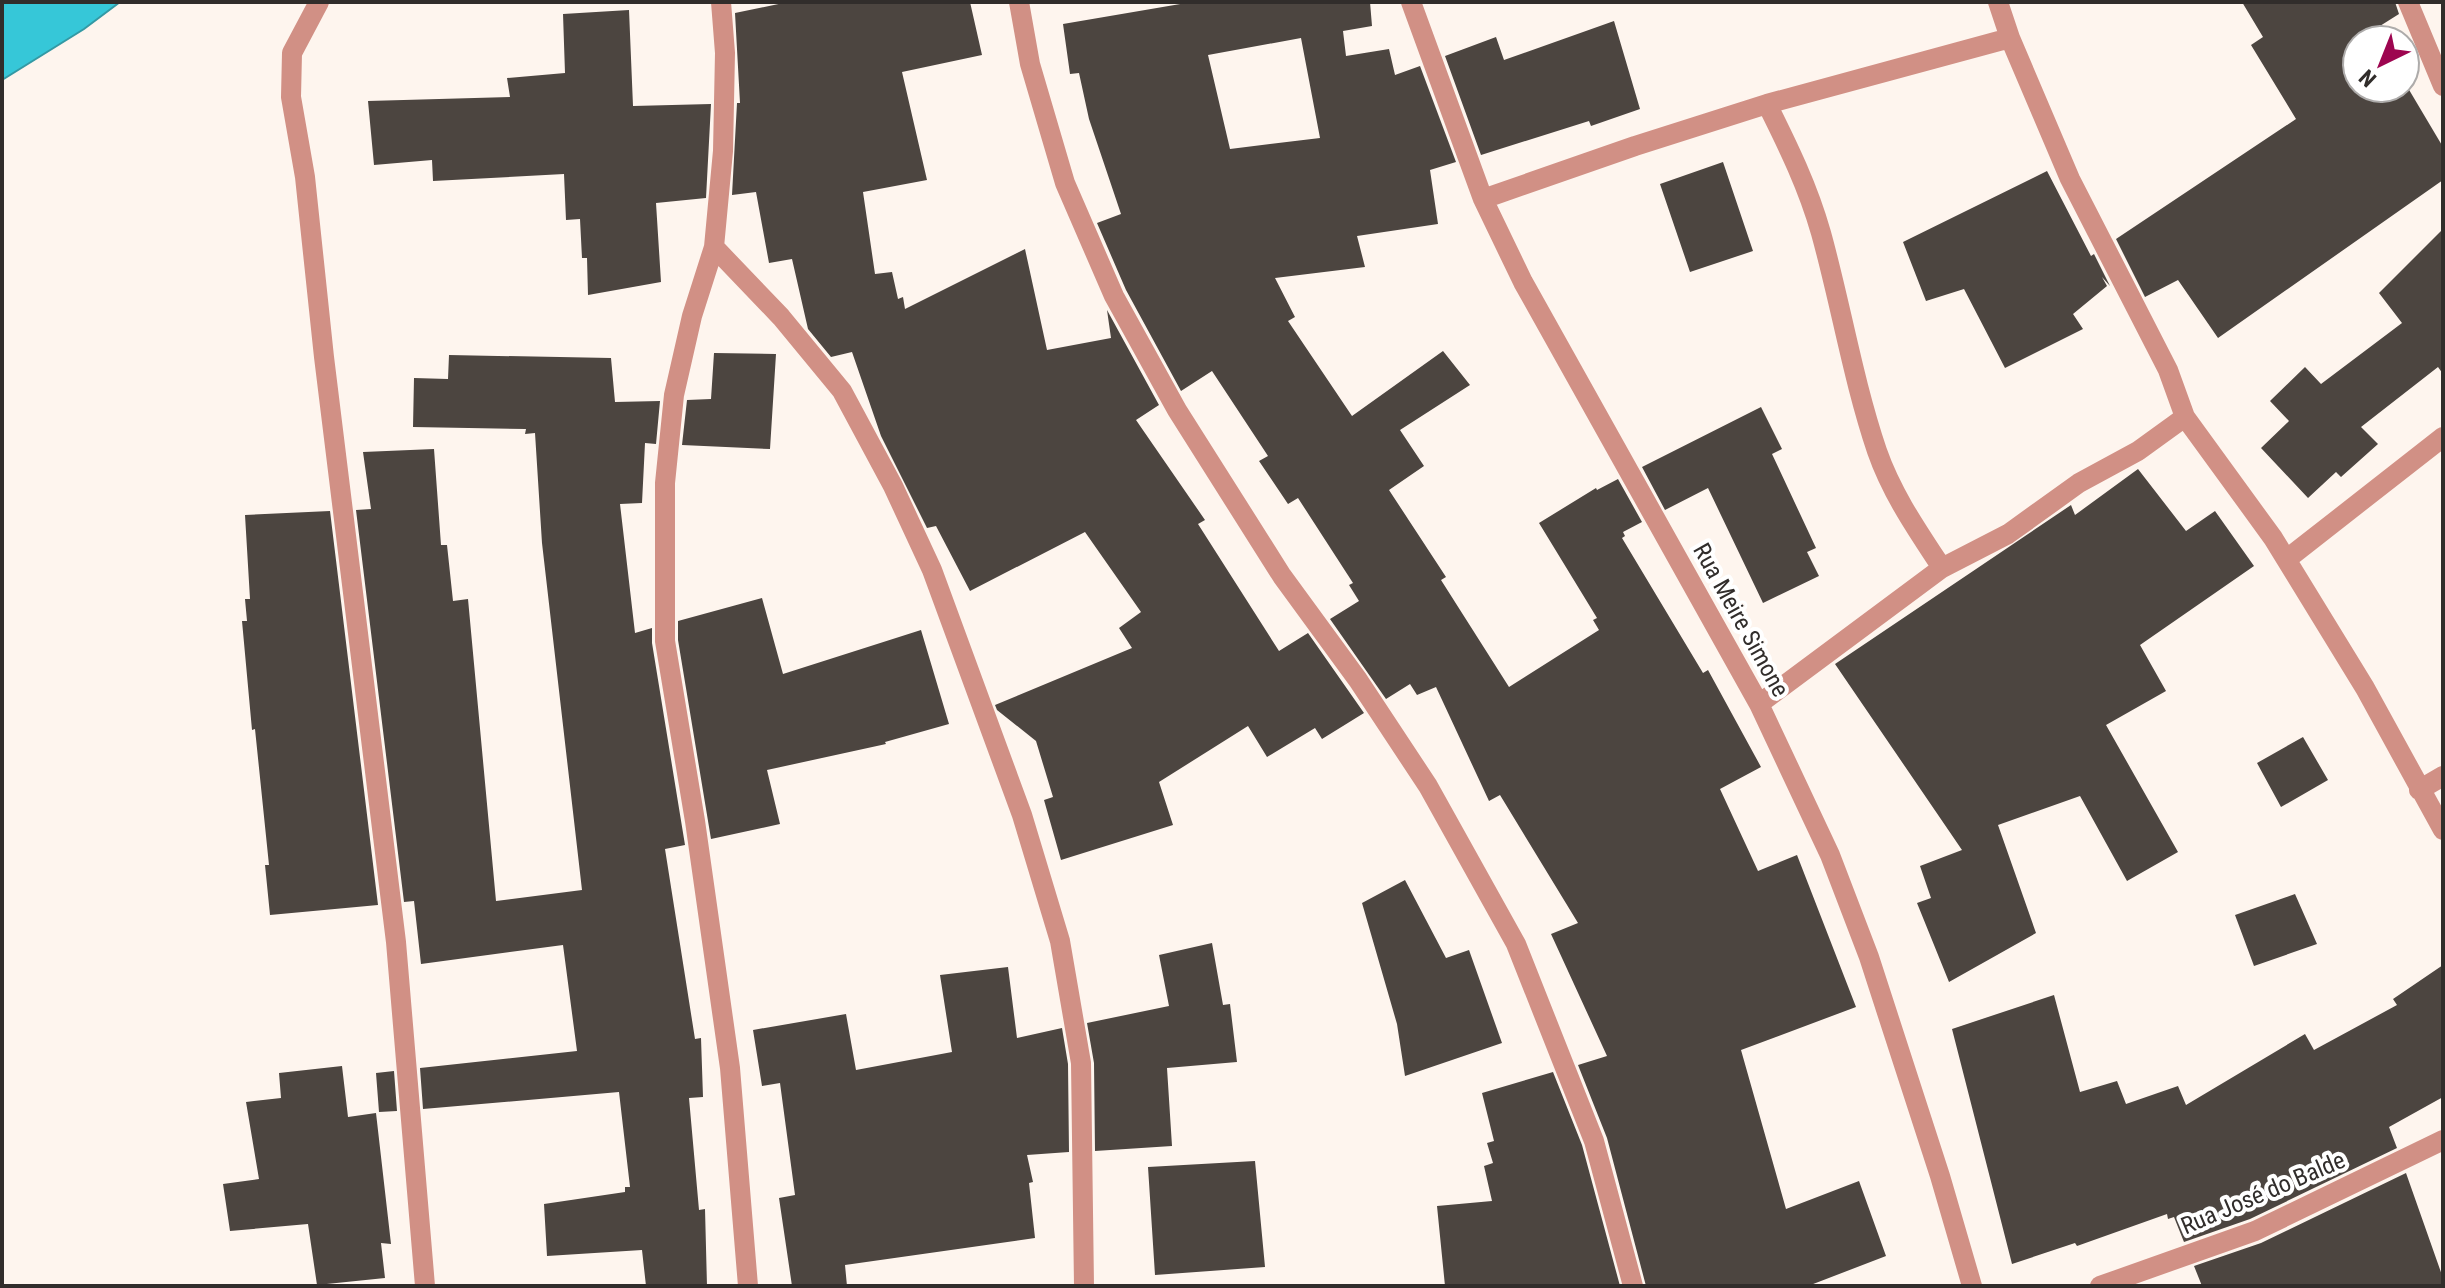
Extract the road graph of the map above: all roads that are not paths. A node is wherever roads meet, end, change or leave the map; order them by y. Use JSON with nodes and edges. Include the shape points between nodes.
{"nodes":[{"id":1,"x":319,"y":2,"type":"edge"},
{"id":2,"x":721,"y":2,"type":"edge"},
{"id":3,"x":1019,"y":2,"type":"edge"},
{"id":4,"x":1411,"y":2,"type":"edge"},
{"id":5,"x":1998,"y":2,"type":"edge"},
{"id":6,"x":2408,"y":2,"type":"edge"},
{"id":7,"x":2010,"y":38,"type":"junction"},
{"id":8,"x":2443,"y":86,"type":"edge"},
{"id":9,"x":1767,"y":104,"type":"junction"},
{"id":10,"x":1483,"y":199,"type":"junction"},
{"id":11,"x":714,"y":247,"type":"junction"},
{"id":12,"x":2185,"y":417,"type":"junction"},
{"id":13,"x":2443,"y":437,"type":"edge"},
{"id":14,"x":2287,"y":559,"type":"junction"},
{"id":15,"x":1942,"y":568,"type":"junction"},
{"id":16,"x":1759,"y":704,"type":"junction"},
{"id":17,"x":2443,"y":776,"type":"edge"},
{"id":18,"x":2419,"y":790,"type":"junction"},
{"id":19,"x":2443,"y":830,"type":"edge"},
{"id":20,"x":2443,"y":1140,"type":"edge"},
{"id":21,"x":425,"y":1286,"type":"edge"},
{"id":22,"x":748,"y":1286,"type":"edge"},
{"id":23,"x":1084,"y":1286,"type":"edge"},
{"id":24,"x":1633,"y":1286,"type":"edge"},
{"id":25,"x":1972,"y":1286,"type":"edge"},
{"id":26,"x":2100,"y":1286,"type":"edge"}],
"edges":[{"from":1,"to":21,"type":"street","via":[[292,53],[291,97],[305,177],[396,942]]},
{"from":2,"to":11,"type":"street","via":[[723,151]]},
{"from":3,"to":24,"type":"street","via":[[1030,64],[1065,183],[1114,296],[1177,410],[1282,576],[1428,786],[1516,944],[1594,1141]]},
{"from":4,"to":10,"type":"street","name":"Rua Meire Simone"},
{"from":5,"to":7,"type":"street"},
{"from":6,"to":8,"type":"street"},
{"from":7,"to":9,"type":"street"},
{"from":7,"to":12,"type":"street","via":[[2070,179],[2168,370]]},
{"from":9,"to":10,"type":"street"},
{"from":9,"to":15,"type":"street","via":[[1800,169],[1821,230],[1878,452],[1899,501]]},
{"from":10,"to":16,"type":"street","name":"Rua Meire Simone","via":[[1523,282]]},
{"from":11,"to":22,"type":"street","via":[[674,395],[665,483],[665,641],[730,1068]]},
{"from":11,"to":23,"type":"street","via":[[842,391],[932,570],[1022,815],[1060,941],[1081,1063]]},
{"from":12,"to":14,"type":"street"},
{"from":12,"to":15,"type":"street","via":[[2008,534]]},
{"from":13,"to":14,"type":"street"},
{"from":14,"to":18,"type":"street"},
{"from":15,"to":16,"type":"street"},
{"from":16,"to":25,"type":"street","name":"Rua Meire Simone","via":[[1830,855],[1869,957]]},
{"from":17,"to":18,"type":"street"},
{"from":18,"to":19,"type":"street"},
{"from":20,"to":26,"type":"street","name":"Rua José do Balde","via":[[2255,1231]]}]}
